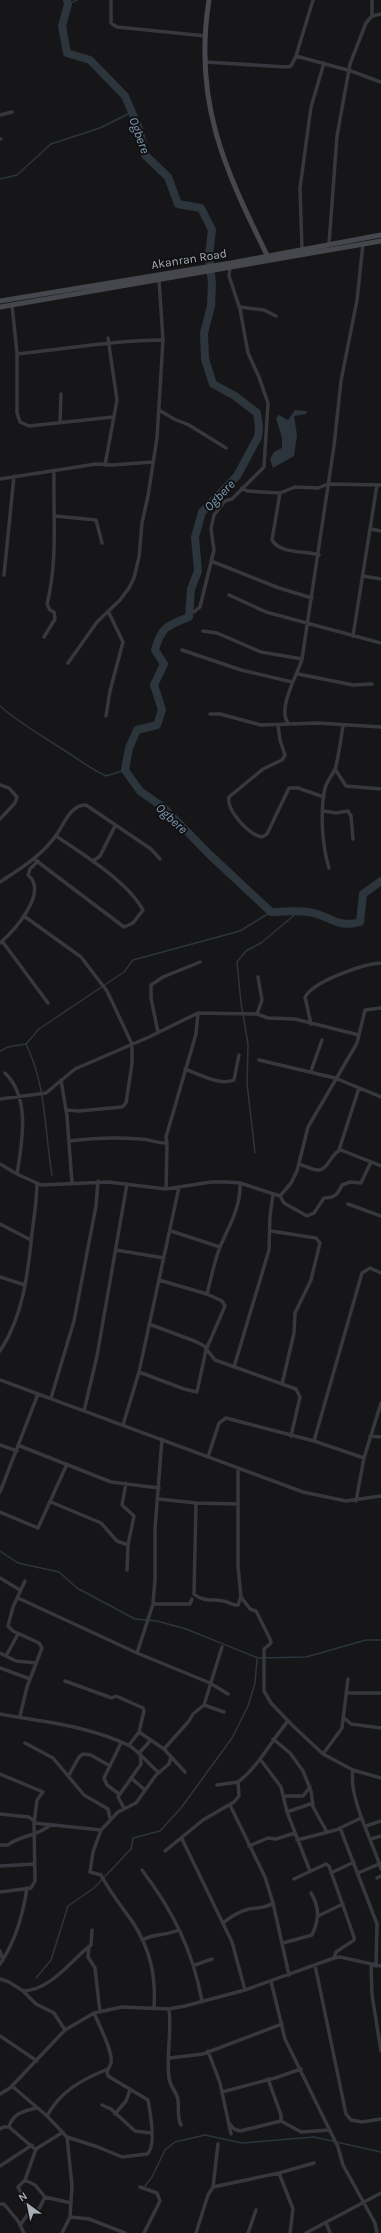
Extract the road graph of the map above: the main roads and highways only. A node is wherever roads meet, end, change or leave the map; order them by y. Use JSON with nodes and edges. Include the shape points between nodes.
{"nodes":[{"id":1,"x":209,"y":0,"type":"edge"},
{"id":2,"x":381,"y":235,"type":"edge"},
{"id":3,"x":381,"y":241,"type":"edge"},
{"id":4,"x":267,"y":255,"type":"junction"},
{"id":5,"x":213,"y":267,"type":"junction"},
{"id":6,"x":204,"y":269,"type":"junction"},
{"id":7,"x":95,"y":284,"type":"junction"},
{"id":8,"x":96,"y":291,"type":"junction"},
{"id":9,"x":0,"y":301,"type":"edge"},
{"id":10,"x":0,"y":307,"type":"edge"}],
"edges":[{"from":1,"to":4,"type":"main road","via":[[206,62],[210,112],[220,150],[234,187]]},
{"from":2,"to":4,"type":"main road","name":"Akanran Road"},
{"from":3,"to":5,"type":"main road","name":"Akanran Road","via":[[230,268]]},
{"from":4,"to":5,"type":"main road","name":"Akanran Road"},
{"from":5,"to":6,"type":"main road","name":"Akanran Road"},
{"from":6,"to":7,"type":"main road","name":"Akanran Road"},
{"from":6,"to":8,"type":"main road","name":"Akanran Road"},
{"from":7,"to":8,"type":"main road"},
{"from":7,"to":9,"type":"main road","name":"Akanran Road"},
{"from":8,"to":10,"type":"main road","name":"Akanran Road"}]}
